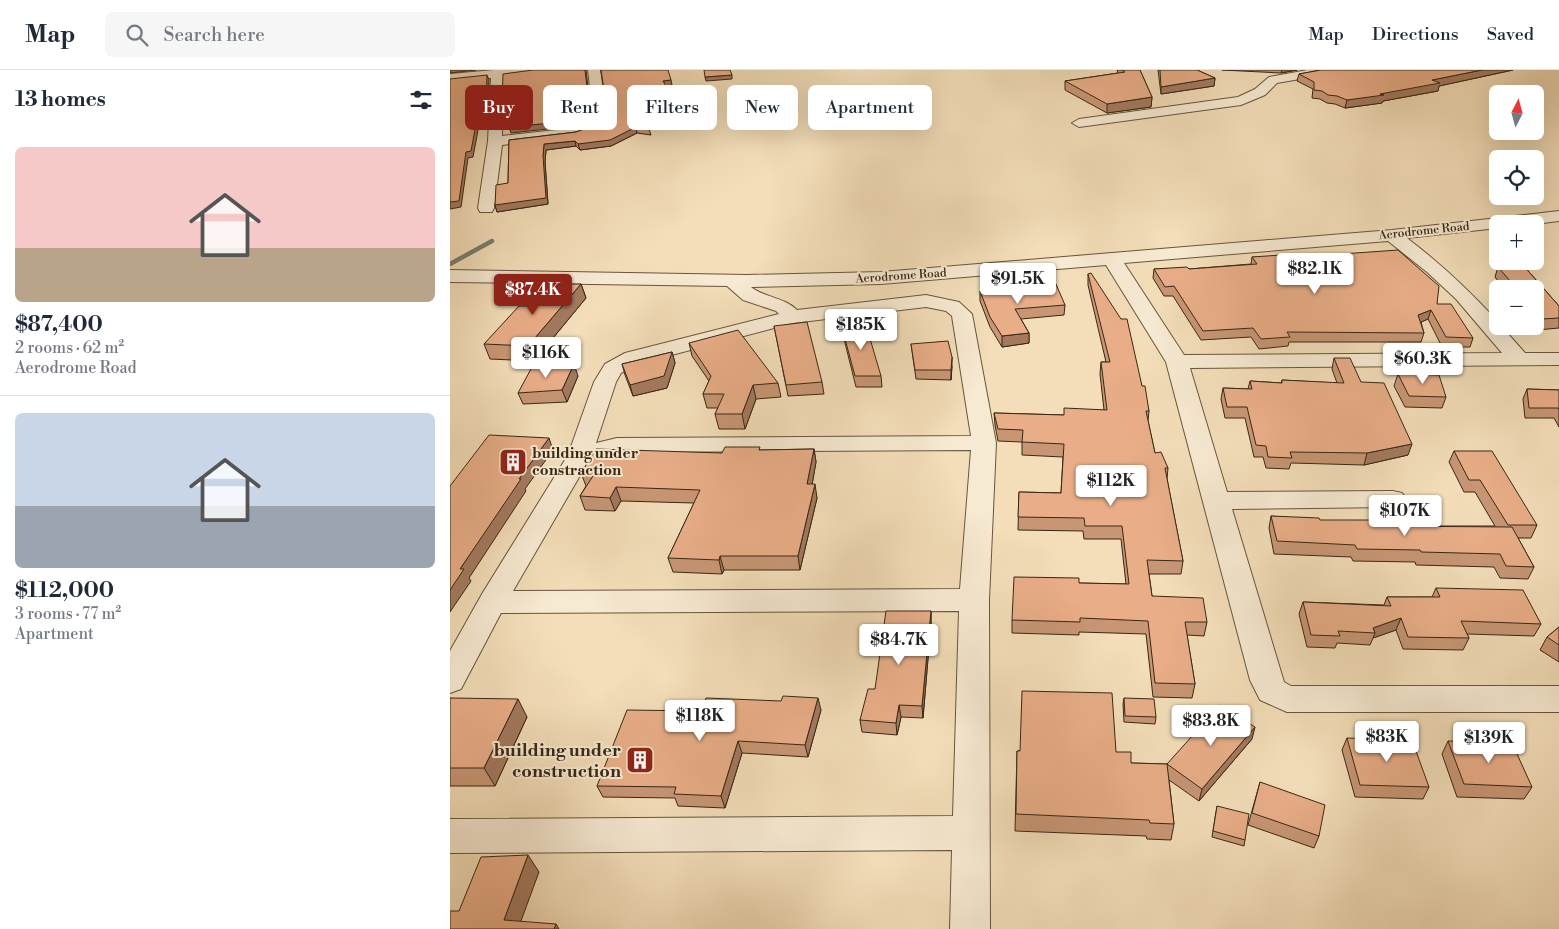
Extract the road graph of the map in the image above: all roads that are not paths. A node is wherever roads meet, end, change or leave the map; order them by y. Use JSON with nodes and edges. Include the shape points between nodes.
{"nodes":[{"id":1,"x":534,"y":70,"type":"edge"},
{"id":2,"x":594,"y":70,"type":"edge"},
{"id":3,"x":1303,"y":70,"type":"edge"},
{"id":4,"x":1325,"y":70,"type":"edge"},
{"id":5,"x":469,"y":73,"type":"edge"},
{"id":6,"x":497,"y":74,"type":"junction"},
{"id":7,"x":450,"y":78,"type":"edge"},
{"id":8,"x":1080,"y":122,"type":"dead end"},
{"id":9,"x":495,"y":141,"type":"junction"},
{"id":10,"x":486,"y":208,"type":"dead end"},
{"id":11,"x":1559,"y":216,"type":"edge"},
{"id":12,"x":1392,"y":235,"type":"junction"},
{"id":13,"x":1112,"y":259,"type":"junction"},
{"id":14,"x":450,"y":276,"type":"edge"},
{"id":15,"x":732,"y":281,"type":"junction"},
{"id":16,"x":792,"y":317,"type":"junction"},
{"id":17,"x":1520,"y":359,"type":"junction"},
{"id":18,"x":1559,"y":359,"type":"edge"},
{"id":19,"x":1177,"y":362,"type":"junction"},
{"id":20,"x":984,"y":443,"type":"junction"},
{"id":21,"x":580,"y":455,"type":"junction"},
{"id":22,"x":1393,"y":499,"type":"dead end"},
{"id":23,"x":1217,"y":501,"type":"junction"},
{"id":24,"x":974,"y":600,"type":"junction"},
{"id":25,"x":492,"y":602,"type":"junction"},
{"id":26,"x":450,"y":680,"type":"edge"},
{"id":27,"x":1559,"y":699,"type":"edge"},
{"id":28,"x":971,"y":833,"type":"junction"},
{"id":29,"x":450,"y":836,"type":"edge"},
{"id":30,"x":970,"y":929,"type":"edge"}],
"edges":[{"from":1,"to":6,"type":"street"},
{"from":2,"to":9,"type":"street","via":[[601,123],[577,132]]},
{"from":3,"to":4,"type":"street"},
{"from":4,"to":8,"type":"street","via":[[1273,80],[1260,92],[1241,102]]},
{"from":5,"to":6,"type":"street"},
{"from":5,"to":7,"type":"street"},
{"from":6,"to":9,"type":"street"},
{"from":9,"to":10,"type":"street"},
{"from":11,"to":12,"type":"street","name":"Aerodrome Road"},
{"from":12,"to":13,"type":"street","name":"Aerodrome Road"},
{"from":12,"to":17,"type":"street","via":[[1463,295]]},
{"from":13,"to":15,"type":"street","name":"Aerodrome Road","via":[[882,278]]},
{"from":13,"to":19,"type":"street"},
{"from":14,"to":15,"type":"street","name":"Aerodrome Road"},
{"from":15,"to":16,"type":"street","via":[[750,296],[784,307]]},
{"from":16,"to":20,"type":"street","via":[[926,301],[952,306],[962,314]]},
{"from":16,"to":21,"type":"street","via":[[633,358],[613,369],[605,382]]},
{"from":17,"to":18,"type":"street"},
{"from":17,"to":19,"type":"street"},
{"from":19,"to":23,"type":"street"},
{"from":20,"to":21,"type":"street","via":[[617,445]]},
{"from":20,"to":24,"type":"street"},
{"from":21,"to":25,"type":"street"},
{"from":22,"to":23,"type":"street"},
{"from":23,"to":27,"type":"street","via":[[1266,680],[1272,691],[1287,699]]},
{"from":24,"to":25,"type":"street"},
{"from":24,"to":28,"type":"street"},
{"from":25,"to":26,"type":"street"},
{"from":28,"to":29,"type":"street"},
{"from":28,"to":30,"type":"street"}]}
